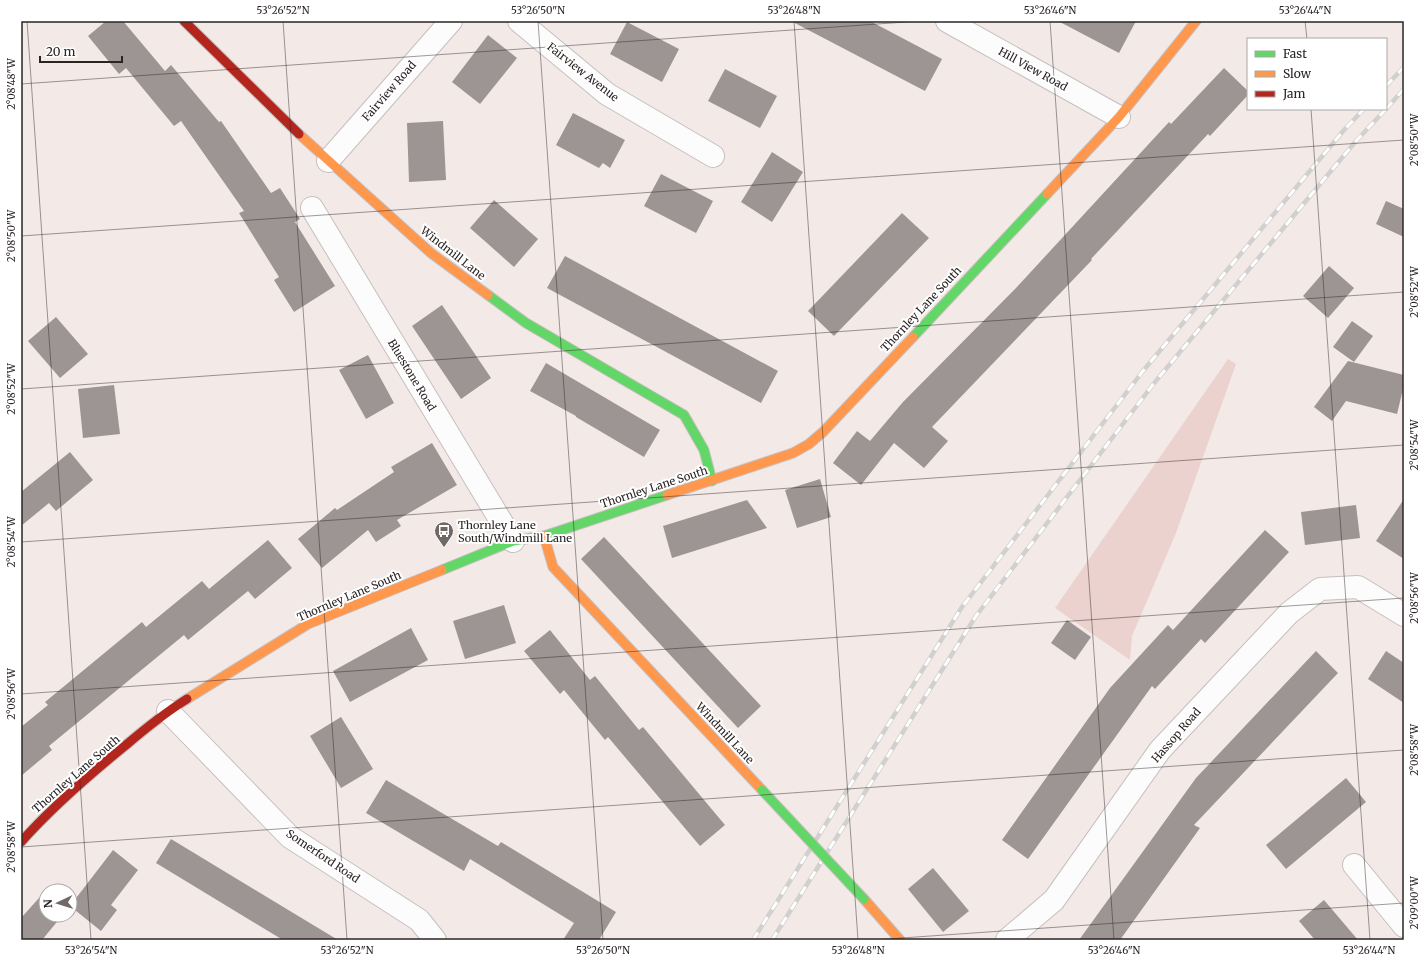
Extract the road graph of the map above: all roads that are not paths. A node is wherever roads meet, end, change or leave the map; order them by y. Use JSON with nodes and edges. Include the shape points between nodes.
{"nodes":[{"id":1,"x":184,"y":21,"type":"edge"},
{"id":2,"x":451,"y":21,"type":"edge"},
{"id":3,"x":519,"y":21,"type":"edge"},
{"id":4,"x":947,"y":21,"type":"edge"},
{"id":5,"x":1196,"y":21,"type":"edge"},
{"id":6,"x":1119,"y":116,"type":"junction"},
{"id":7,"x":713,"y":156,"type":"dead end"},
{"id":8,"x":328,"y":161,"type":"junction"},
{"id":9,"x":312,"y":208,"type":"dead end"},
{"id":10,"x":712,"y":481,"type":"junction"},
{"id":11,"x":544,"y":536,"type":"junction"},
{"id":12,"x":513,"y":541,"type":"junction"},
{"id":13,"x":1404,"y":615,"type":"edge"},
{"id":14,"x":168,"y":711,"type":"junction"},
{"id":15,"x":21,"y":842,"type":"edge"},
{"id":16,"x":1354,"y":865,"type":"dead end"},
{"id":17,"x":1404,"y":926,"type":"edge"},
{"id":18,"x":435,"y":940,"type":"edge"},
{"id":19,"x":900,"y":940,"type":"edge"},
{"id":20,"x":1007,"y":940,"type":"edge"}],
"edges":[{"from":1,"to":8,"type":"street","name":"Windmill Lane"},
{"from":2,"to":8,"type":"street","name":"Fairview Road"},
{"from":3,"to":7,"type":"street","name":"Fairview Avenue","via":[[607,94]]},
{"from":4,"to":6,"type":"street","name":"Hill View Road"},
{"from":5,"to":6,"type":"street","name":"Thornley Lane South"},
{"from":6,"to":10,"type":"street","name":"Thornley Lane South","via":[[823,432],[809,444],[793,452]]},
{"from":8,"to":10,"type":"street","name":"Windmill Lane","via":[[431,253],[526,323],[684,415],[704,450]]},
{"from":9,"to":12,"type":"street","name":"Bluestone Road"},
{"from":10,"to":11,"type":"street","name":"Thornley Lane South"},
{"from":11,"to":12,"type":"street","name":"Thornley Lane South"},
{"from":11,"to":19,"type":"street","name":"Windmill Lane","bridge":true,"via":[[553,567]]},
{"from":12,"to":14,"type":"street","name":"Thornley Lane South","via":[[308,624]]},
{"from":13,"to":20,"type":"street","name":"Hassop Road","via":[[1358,587],[1320,589],[1289,613],[1160,750],[1054,900]]},
{"from":14,"to":15,"type":"street","name":"Thornley Lane South","via":[[90,774]]},
{"from":14,"to":18,"type":"street","name":"Somerford Road","via":[[290,837],[419,920]]},
{"from":16,"to":17,"type":"street"}]}
